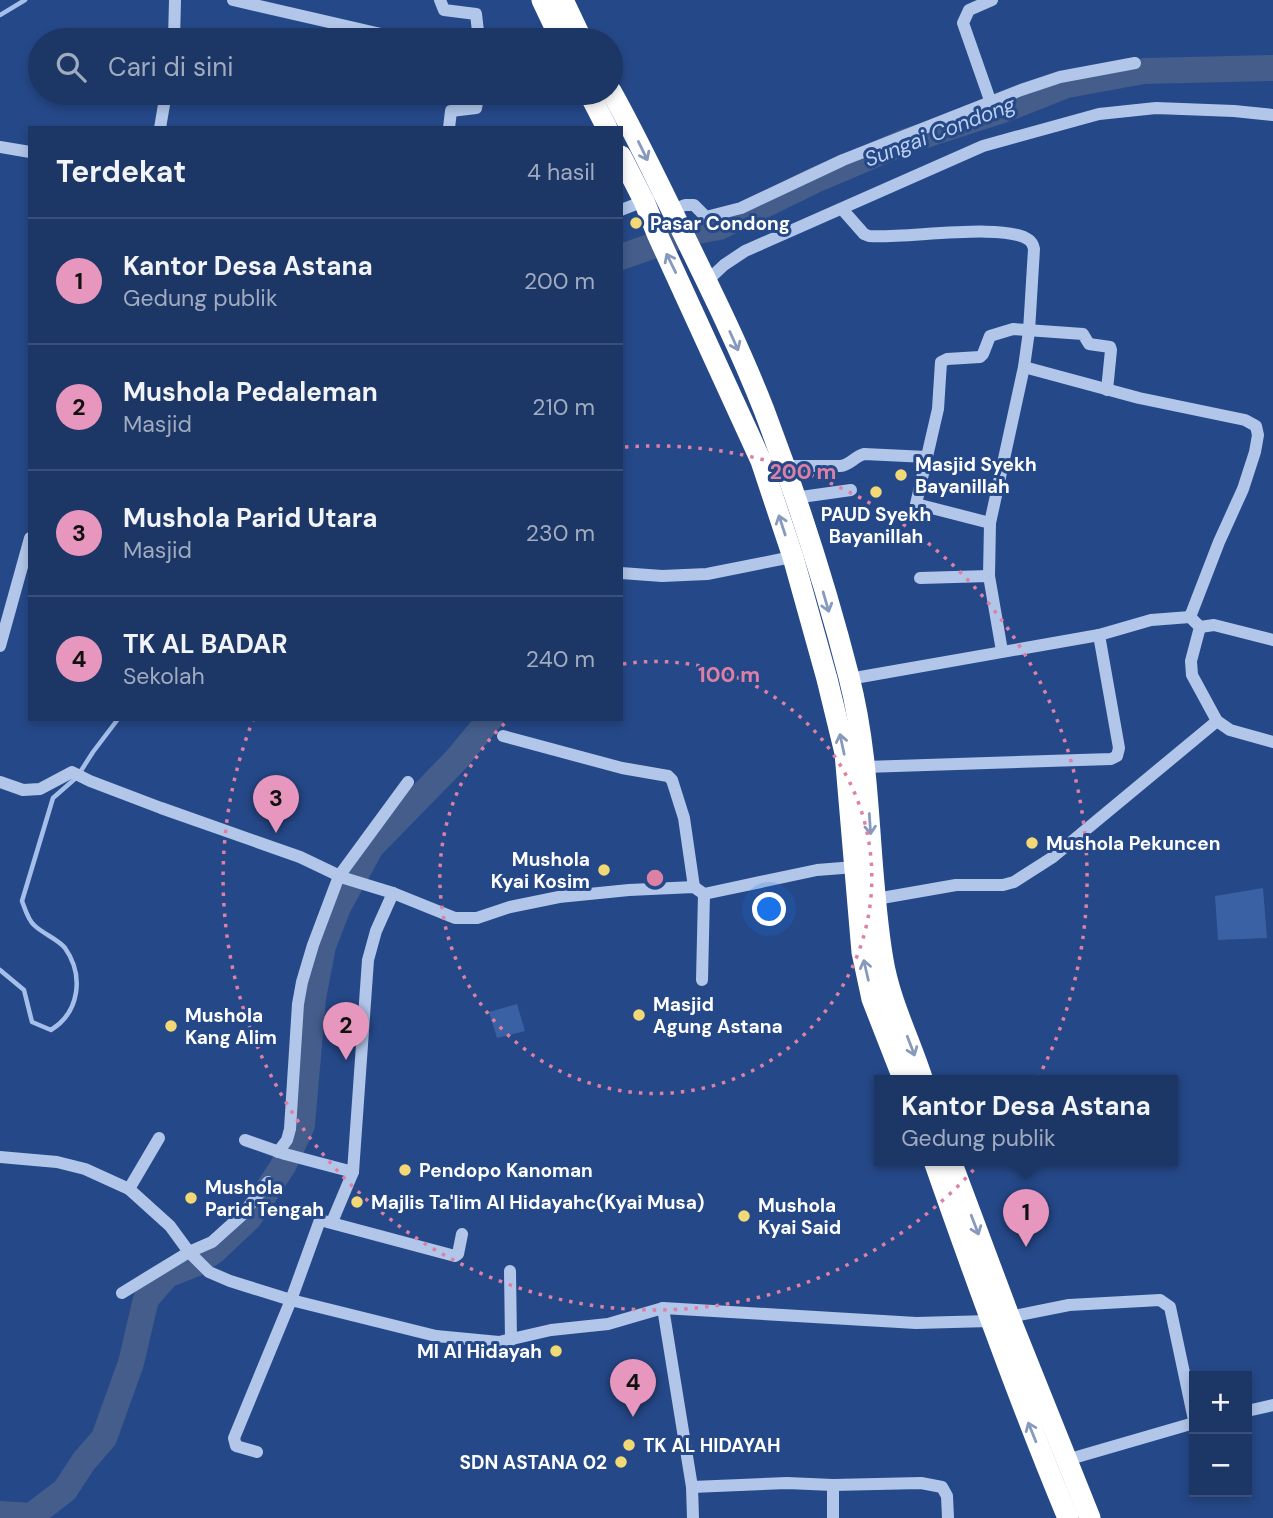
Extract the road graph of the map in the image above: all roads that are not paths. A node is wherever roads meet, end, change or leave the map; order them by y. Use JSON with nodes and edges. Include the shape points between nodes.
{"nodes":[{"id":1,"x":175,"y":0,"type":"edge"},
{"id":2,"x":233,"y":0,"type":"edge"},
{"id":3,"x":440,"y":0,"type":"edge"},
{"id":4,"x":542,"y":0,"type":"edge"},
{"id":5,"x":563,"y":0,"type":"edge"},
{"id":6,"x":992,"y":0,"type":"edge"},
{"id":7,"x":253,"y":2,"type":"edge"},
{"id":8,"x":174,"y":28,"type":"edge"},
{"id":9,"x":358,"y":28,"type":"edge"},
{"id":10,"x":478,"y":28,"type":"edge"},
{"id":11,"x":552,"y":28,"type":"edge"},
{"id":12,"x":576,"y":28,"type":"edge"},
{"id":13,"x":1135,"y":63,"type":"dead end"},
{"id":14,"x":991,"y":103,"type":"junction"},
{"id":15,"x":164,"y":105,"type":"edge"},
{"id":16,"x":478,"y":105,"type":"edge"},
{"id":17,"x":595,"y":105,"type":"edge"},
{"id":18,"x":618,"y":105,"type":"edge"},
{"id":19,"x":1273,"y":115,"type":"edge"},
{"id":20,"x":160,"y":126,"type":"edge"},
{"id":21,"x":449,"y":126,"type":"edge"},
{"id":22,"x":606,"y":126,"type":"edge"},
{"id":23,"x":0,"y":148,"type":"edge"},
{"id":24,"x":28,"y":152,"type":"edge"},
{"id":25,"x":623,"y":160,"type":"edge"},
{"id":26,"x":644,"y":201,"type":"junction"},
{"id":27,"x":623,"y":209,"type":"edge"},
{"id":28,"x":842,"y":209,"type":"junction"},
{"id":29,"x":676,"y":218,"type":"junction"},
{"id":30,"x":707,"y":280,"type":"junction"},
{"id":31,"x":1029,"y":331,"type":"junction"},
{"id":32,"x":1024,"y":367,"type":"junction"},
{"id":33,"x":1107,"y":390,"type":"junction"},
{"id":34,"x":926,"y":457,"type":"junction"},
{"id":35,"x":783,"y":466,"type":"junction"},
{"id":36,"x":851,"y":490,"type":"dead end"},
{"id":37,"x":794,"y":498,"type":"junction"},
{"id":38,"x":990,"y":523,"type":"junction"},
{"id":39,"x":28,"y":545,"type":"edge"},
{"id":40,"x":803,"y":556,"type":"junction"},
{"id":41,"x":623,"y":573,"type":"edge"},
{"id":42,"x":989,"y":576,"type":"junction"},
{"id":43,"x":920,"y":578,"type":"dead end"},
{"id":44,"x":1195,"y":622,"type":"junction"},
{"id":45,"x":1099,"y":635,"type":"junction"},
{"id":46,"x":1273,"y":640,"type":"edge"},
{"id":47,"x":1,"y":642,"type":"edge"},
{"id":48,"x":1002,"y":651,"type":"junction"},
{"id":49,"x":849,"y":678,"type":"junction"},
{"id":50,"x":1217,"y":721,"type":"junction"},
{"id":51,"x":503,"y":736,"type":"dead end"},
{"id":52,"x":1273,"y":742,"type":"edge"},
{"id":53,"x":865,"y":767,"type":"junction"},
{"id":54,"x":0,"y":782,"type":"edge"},
{"id":55,"x":408,"y":782,"type":"dead end"},
{"id":56,"x":855,"y":867,"type":"junction"},
{"id":57,"x":341,"y":877,"type":"junction"},
{"id":58,"x":699,"y":891,"type":"junction"},
{"id":59,"x":393,"y":893,"type":"junction"},
{"id":60,"x":876,"y":900,"type":"junction"},
{"id":61,"x":702,"y":980,"type":"dead end"},
{"id":62,"x":902,"y":1075,"type":"edge"},
{"id":63,"x":921,"y":1075,"type":"edge"},
{"id":64,"x":159,"y":1138,"type":"dead end"},
{"id":65,"x":245,"y":1140,"type":"dead end"},
{"id":66,"x":281,"y":1153,"type":"junction"},
{"id":67,"x":0,"y":1157,"type":"edge"},
{"id":68,"x":936,"y":1166,"type":"edge"},
{"id":69,"x":953,"y":1166,"type":"edge"},
{"id":70,"x":353,"y":1172,"type":"junction"},
{"id":71,"x":268,"y":1182,"type":"dead end"},
{"id":72,"x":129,"y":1189,"type":"junction"},
{"id":73,"x":332,"y":1222,"type":"junction"},
{"id":74,"x":462,"y":1234,"type":"dead end"},
{"id":75,"x":191,"y":1254,"type":"junction"},
{"id":76,"x":510,"y":1271,"type":"dead end"},
{"id":77,"x":122,"y":1293,"type":"dead end"},
{"id":78,"x":291,"y":1300,"type":"junction"},
{"id":79,"x":663,"y":1308,"type":"junction"},
{"id":80,"x":999,"y":1318,"type":"junction"},
{"id":81,"x":511,"y":1340,"type":"junction"},
{"id":82,"x":1189,"y":1398,"type":"edge"},
{"id":83,"x":1273,"y":1405,"type":"edge"},
{"id":84,"x":1252,"y":1410,"type":"edge"},
{"id":85,"x":1189,"y":1424,"type":"edge"},
{"id":86,"x":257,"y":1452,"type":"dead end"},
{"id":87,"x":1056,"y":1464,"type":"junction"},
{"id":88,"x":833,"y":1485,"type":"junction"},
{"id":89,"x":692,"y":1487,"type":"junction"},
{"id":90,"x":693,"y":1518,"type":"edge"},
{"id":91,"x":833,"y":1518,"type":"edge"},
{"id":92,"x":948,"y":1518,"type":"edge"},
{"id":93,"x":1068,"y":1518,"type":"edge"},
{"id":94,"x":1090,"y":1518,"type":"edge"}],
"edges":[{"from":1,"to":8,"type":"street"},
{"from":2,"to":7,"type":"street"},
{"from":3,"to":10,"type":"street","via":[[444,10],[476,14]]},
{"from":4,"to":11,"type":"highway"},
{"from":5,"to":12,"type":"highway"},
{"from":6,"to":14,"type":"street","via":[[969,10],[963,23]]},
{"from":7,"to":9,"type":"street"},
{"from":13,"to":14,"type":"street","via":[[1060,77]]},
{"from":14,"to":29,"type":"street","via":[[843,160],[741,208],[710,218],[694,205],[685,205]]},
{"from":15,"to":20,"type":"street"},
{"from":16,"to":21,"type":"street","via":[[451,111]]},
{"from":17,"to":22,"type":"highway"},
{"from":18,"to":29,"type":"highway","one_way":true},
{"from":19,"to":28,"type":"street","via":[[1156,108],[1099,114],[983,146]]},
{"from":23,"to":24,"type":"street"},
{"from":25,"to":26,"type":"highway"},
{"from":26,"to":27,"type":"street"},
{"from":40,"to":26,"type":"highway","one_way":true},
{"from":28,"to":30,"type":"street","via":[[745,251]]},
{"from":28,"to":31,"type":"street","via":[[869,236],[1004,232],[1032,242]]},
{"from":29,"to":30,"type":"highway"},
{"from":30,"to":35,"type":"highway","one_way":true},
{"from":31,"to":32,"type":"street"},
{"from":31,"to":33,"type":"street","via":[[1083,334],[1089,344],[1110,347]]},
{"from":31,"to":34,"type":"street","via":[[1013,329],[990,336],[979,357],[941,362]]},
{"from":32,"to":33,"type":"street"},
{"from":32,"to":38,"type":"street"},
{"from":33,"to":44,"type":"street","via":[[1245,421],[1257,430],[1255,452],[1219,542]]},
{"from":34,"to":35,"type":"street","via":[[864,454],[840,466]]},
{"from":34,"to":38,"type":"street","via":[[917,505]]},
{"from":35,"to":37,"type":"highway"},
{"from":36,"to":37,"type":"street"},
{"from":37,"to":40,"type":"highway"},
{"from":38,"to":42,"type":"street"},
{"from":39,"to":47,"type":"street"},
{"from":40,"to":41,"type":"street","via":[[707,574]]},
{"from":40,"to":49,"type":"highway","one_way":true},
{"from":56,"to":40,"type":"highway","one_way":true,"via":[[845,753]]},
{"from":42,"to":43,"type":"street"},
{"from":42,"to":48,"type":"street"},
{"from":44,"to":45,"type":"street","via":[[1151,620]]},
{"from":44,"to":46,"type":"street"},
{"from":44,"to":50,"type":"street","via":[[1192,675]]},
{"from":45,"to":48,"type":"street"},
{"from":45,"to":53,"type":"street","via":[[1119,748],[1111,759]]},
{"from":48,"to":49,"type":"street"},
{"from":49,"to":53,"type":"highway"},
{"from":50,"to":52,"type":"street","via":[[1230,730]]},
{"from":50,"to":60,"type":"street","via":[[1053,857],[1014,882],[956,885]]},
{"from":51,"to":58,"type":"street","via":[[668,776],[684,818]]},
{"from":53,"to":60,"type":"highway","one_way":true},
{"from":54,"to":57,"type":"street","via":[[23,790],[40,789],[68,773],[76,774],[300,857]]},
{"from":55,"to":57,"type":"street"},
{"from":56,"to":58,"type":"street"},
{"from":62,"to":56,"type":"highway","one_way":true,"via":[[872,999],[862,952]]},
{"from":57,"to":59,"type":"street"},
{"from":57,"to":66,"type":"street","via":[[302,982],[290,1129]]},
{"from":58,"to":59,"type":"street","via":[[629,890],[545,899],[466,919]]},
{"from":58,"to":61,"type":"street"},
{"from":59,"to":70,"type":"street","via":[[368,960]]},
{"from":60,"to":63,"type":"highway","one_way":true,"via":[[891,996]]},
{"from":64,"to":72,"type":"street"},
{"from":65,"to":66,"type":"street"},
{"from":66,"to":70,"type":"street"},
{"from":67,"to":72,"type":"street","via":[[57,1162]]},
{"from":68,"to":80,"type":"highway"},
{"from":69,"to":80,"type":"highway","one_way":true},
{"from":70,"to":73,"type":"street"},
{"from":71,"to":75,"type":"street","via":[[242,1215]]},
{"from":72,"to":75,"type":"street","via":[[170,1226]]},
{"from":73,"to":74,"type":"street","via":[[455,1256]]},
{"from":73,"to":78,"type":"street","via":[[318,1222]]},
{"from":75,"to":77,"type":"street"},
{"from":75,"to":78,"type":"street","via":[[209,1272]]},
{"from":76,"to":81,"type":"street"},
{"from":78,"to":81,"type":"street","via":[[436,1336]]},
{"from":78,"to":86,"type":"street","via":[[234,1438],[236,1446]]},
{"from":79,"to":80,"type":"street","via":[[916,1323]]},
{"from":79,"to":81,"type":"street","via":[[608,1324]]},
{"from":79,"to":89,"type":"street"},
{"from":80,"to":82,"type":"street","via":[[1069,1305],[1164,1302],[1170,1307]]},
{"from":80,"to":87,"type":"highway"},
{"from":83,"to":84,"type":"street"},
{"from":85,"to":87,"type":"street"},
{"from":87,"to":93,"type":"highway"},
{"from":87,"to":94,"type":"highway"},
{"from":88,"to":89,"type":"street","via":[[787,1482]]},
{"from":88,"to":91,"type":"street"},
{"from":88,"to":92,"type":"street","via":[[934,1484],[947,1496]]},
{"from":89,"to":90,"type":"street"}]}
